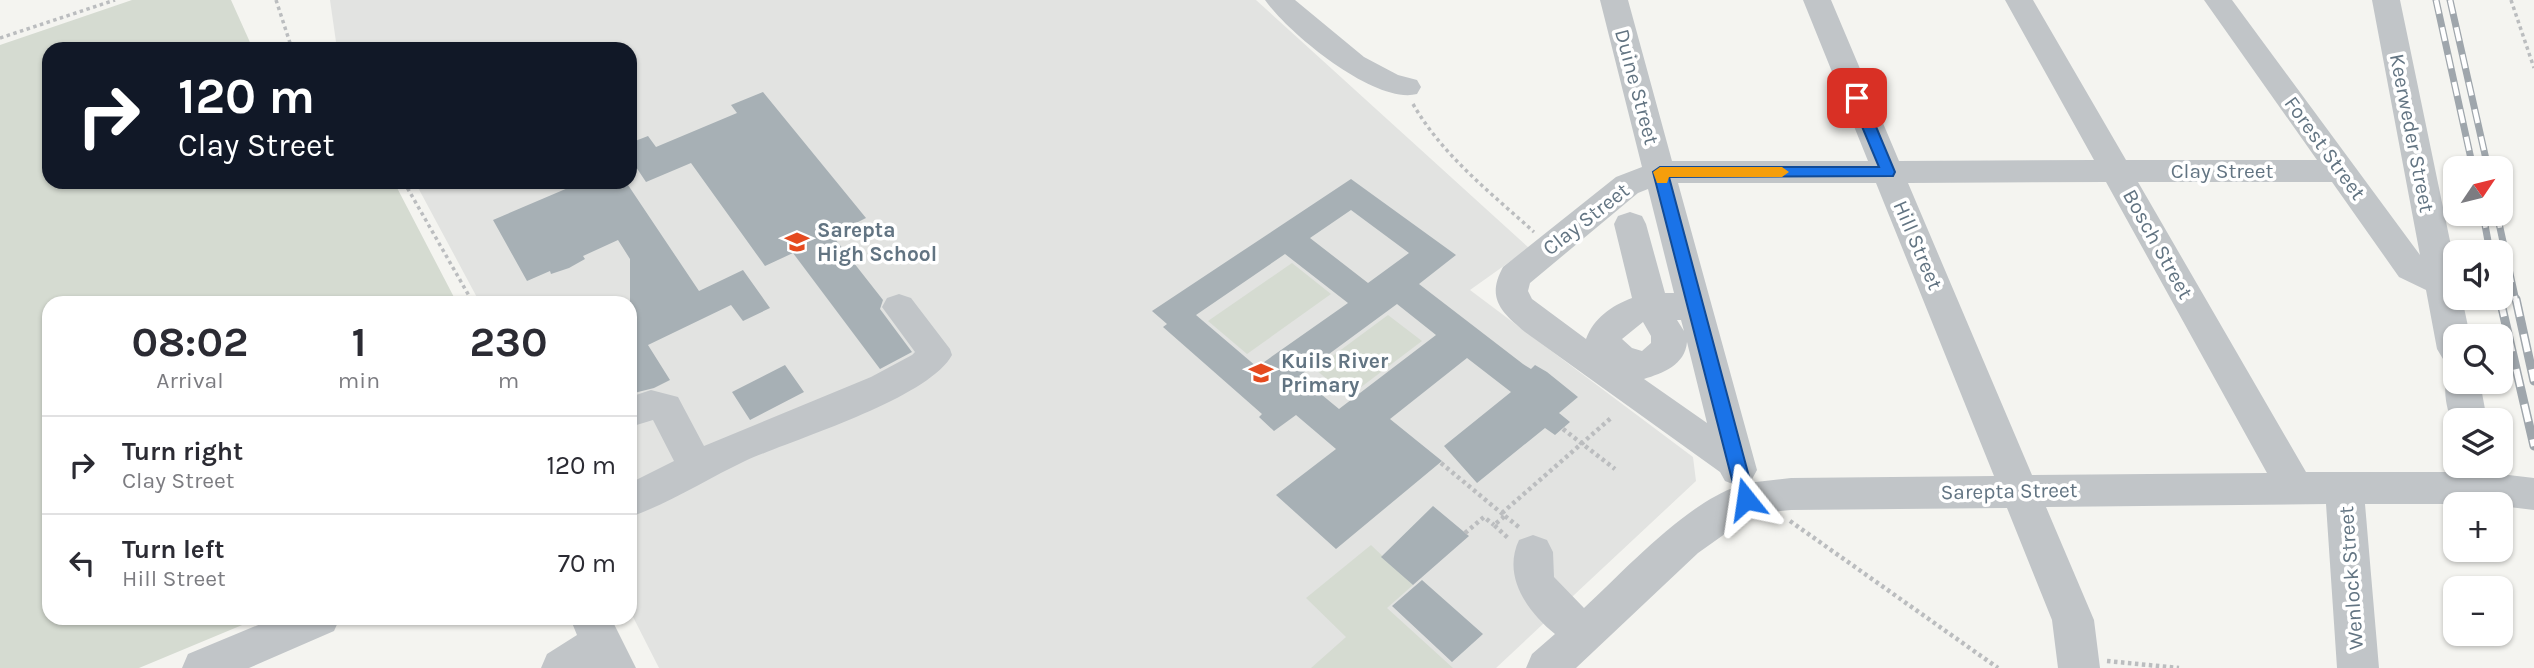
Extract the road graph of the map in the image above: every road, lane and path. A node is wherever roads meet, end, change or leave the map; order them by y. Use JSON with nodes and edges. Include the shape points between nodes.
{"nodes":[{"id":1,"x":115,"y":0,"type":"edge"},
{"id":2,"x":276,"y":0,"type":"edge"},
{"id":3,"x":1614,"y":0,"type":"edge"},
{"id":4,"x":1817,"y":0,"type":"edge"},
{"id":5,"x":2020,"y":0,"type":"edge"},
{"id":6,"x":2218,"y":0,"type":"edge"},
{"id":7,"x":2386,"y":0,"type":"edge"},
{"id":8,"x":2511,"y":0,"type":"edge"},
{"id":9,"x":1286,"y":2,"type":"edge"},
{"id":10,"x":0,"y":38,"type":"edge"},
{"id":11,"x":290,"y":42,"type":"edge"},
{"id":12,"x":2534,"y":68,"type":"edge"},
{"id":13,"x":1406,"y":87,"type":"joint"},
{"id":14,"x":2342,"y":171,"type":"junction"},
{"id":15,"x":1660,"y":172,"type":"junction"},
{"id":16,"x":1888,"y":172,"type":"junction"},
{"id":17,"x":2117,"y":172,"type":"junction"},
{"id":18,"x":408,"y":189,"type":"edge"},
{"id":19,"x":1630,"y":224,"type":"dead end"},
{"id":20,"x":1550,"y":247,"type":"junction"},
{"id":21,"x":2442,"y":283,"type":"junction"},
{"id":22,"x":468,"y":296,"type":"edge"},
{"id":23,"x":899,"y":307,"type":"dead end"},
{"id":24,"x":1696,"y":308,"type":"junction"},
{"id":25,"x":2450,"y":324,"type":"edge"},
{"id":26,"x":637,"y":410,"type":"edge"},
{"id":27,"x":1611,"y":418,"type":"dead end"},
{"id":28,"x":1563,"y":429,"type":"dead end"},
{"id":29,"x":1582,"y":443,"type":"junction"},
{"id":30,"x":1441,"y":463,"type":"dead end"},
{"id":31,"x":696,"y":467,"type":"junction"},
{"id":32,"x":1615,"y":469,"type":"dead end"},
{"id":33,"x":2469,"y":478,"type":"edge"},
{"id":34,"x":2484,"y":478,"type":"edge"},
{"id":35,"x":1753,"y":486,"type":"junction"},
{"id":36,"x":2344,"y":488,"type":"junction"},
{"id":37,"x":2296,"y":489,"type":"junction"},
{"id":38,"x":2020,"y":491,"type":"junction"},
{"id":39,"x":2534,"y":494,"type":"edge"},
{"id":40,"x":637,"y":497,"type":"edge"},
{"id":41,"x":1502,"y":513,"type":"junction"},
{"id":42,"x":1494,"y":526,"type":"junction"},
{"id":43,"x":1465,"y":533,"type":"dead end"},
{"id":44,"x":1525,"y":548,"type":"joint"},
{"id":45,"x":304,"y":625,"type":"edge"},
{"id":46,"x":1584,"y":633,"type":"junction"},
{"id":47,"x":603,"y":643,"type":"edge"},
{"id":48,"x":2079,"y":666,"type":"edge"},
{"id":49,"x":203,"y":668,"type":"edge"},
{"id":50,"x":562,"y":668,"type":"edge"},
{"id":51,"x":1547,"y":668,"type":"edge"},
{"id":52,"x":1998,"y":668,"type":"edge"},
{"id":53,"x":2179,"y":668,"type":"edge"},
{"id":54,"x":2358,"y":668,"type":"edge"}],
"edges":[{"from":1,"to":10,"type":"path"},
{"from":2,"to":11,"type":"path"},
{"from":3,"to":15,"type":"street","name":"Duine Street"},
{"from":4,"to":16,"type":"street","name":"Hill Street"},
{"from":5,"to":17,"type":"street","name":"Bosch Street"},
{"from":6,"to":14,"type":"street","name":"Forest Street"},
{"from":7,"to":21,"type":"street","name":"Keerweder Street"},
{"from":8,"to":12,"type":"path"},
{"from":9,"to":13,"type":"street","via":[[1349,61],[1390,84]]},
{"from":13,"to":20,"type":"path","via":[[1419,117],[1444,146]]},
{"from":14,"to":17,"type":"street","name":"Clay Street"},
{"from":14,"to":21,"type":"street","name":"Forest Street","via":[[2411,268]]},
{"from":15,"to":16,"type":"street","name":"Clay Street"},
{"from":15,"to":20,"type":"street","name":"Clay Street","via":[[1627,185]]},
{"from":15,"to":24,"type":"street","name":"Duine Street"},
{"from":16,"to":17,"type":"street","name":"Clay Street"},
{"from":16,"to":38,"type":"street","name":"Hill Street"},
{"from":17,"to":37,"type":"street","name":"Bosch Street"},
{"from":18,"to":22,"type":"path"},
{"from":19,"to":24,"type":"street","via":[[1651,305]]},
{"from":20,"to":35,"type":"street","name":"Clay Street","via":[[1515,276],[1510,288],[1521,309]]},
{"from":21,"to":25,"type":"street","name":"Keerweder Street"},
{"from":23,"to":31,"type":"street","via":[[932,349],[934,355],[928,363]]},
{"from":24,"to":35,"type":"street","name":"Duine Street"},
{"from":26,"to":31,"type":"street","via":[[665,407]]},
{"from":27,"to":29,"type":"path"},
{"from":28,"to":29,"type":"path"},
{"from":29,"to":32,"type":"path"},
{"from":29,"to":41,"type":"path"},
{"from":30,"to":41,"type":"path"},
{"from":31,"to":40,"type":"street"},
{"from":33,"to":36,"type":"street","name":"Sarepta Street"},
{"from":34,"to":39,"type":"street","name":"Sarepta Street"},
{"from":35,"to":38,"type":"street","name":"Sarepta Street"},
{"from":35,"to":46,"type":"street","via":[[1684,541]]},
{"from":35,"to":52,"type":"path","via":[[1798,529]]},
{"from":36,"to":37,"type":"street","name":"Sarepta Street"},
{"from":36,"to":54,"type":"street","name":"Wenlock Street"},
{"from":37,"to":38,"type":"street","name":"Sarepta Street"},
{"from":38,"to":48,"type":"street","name":"Hill Street","via":[[2073,620]]},
{"from":41,"to":42,"type":"path","via":[[1505,516]]},
{"from":42,"to":43,"type":"path","via":[[1484,517]]},
{"from":42,"to":44,"type":"path"},
{"from":44,"to":46,"type":"street","via":[[1546,600]]},
{"from":45,"to":49,"type":"street"},
{"from":46,"to":51,"type":"street"},
{"from":47,"to":50,"type":"street"},
{"from":48,"to":53,"type":"path","via":[[2116,661]]}]}
